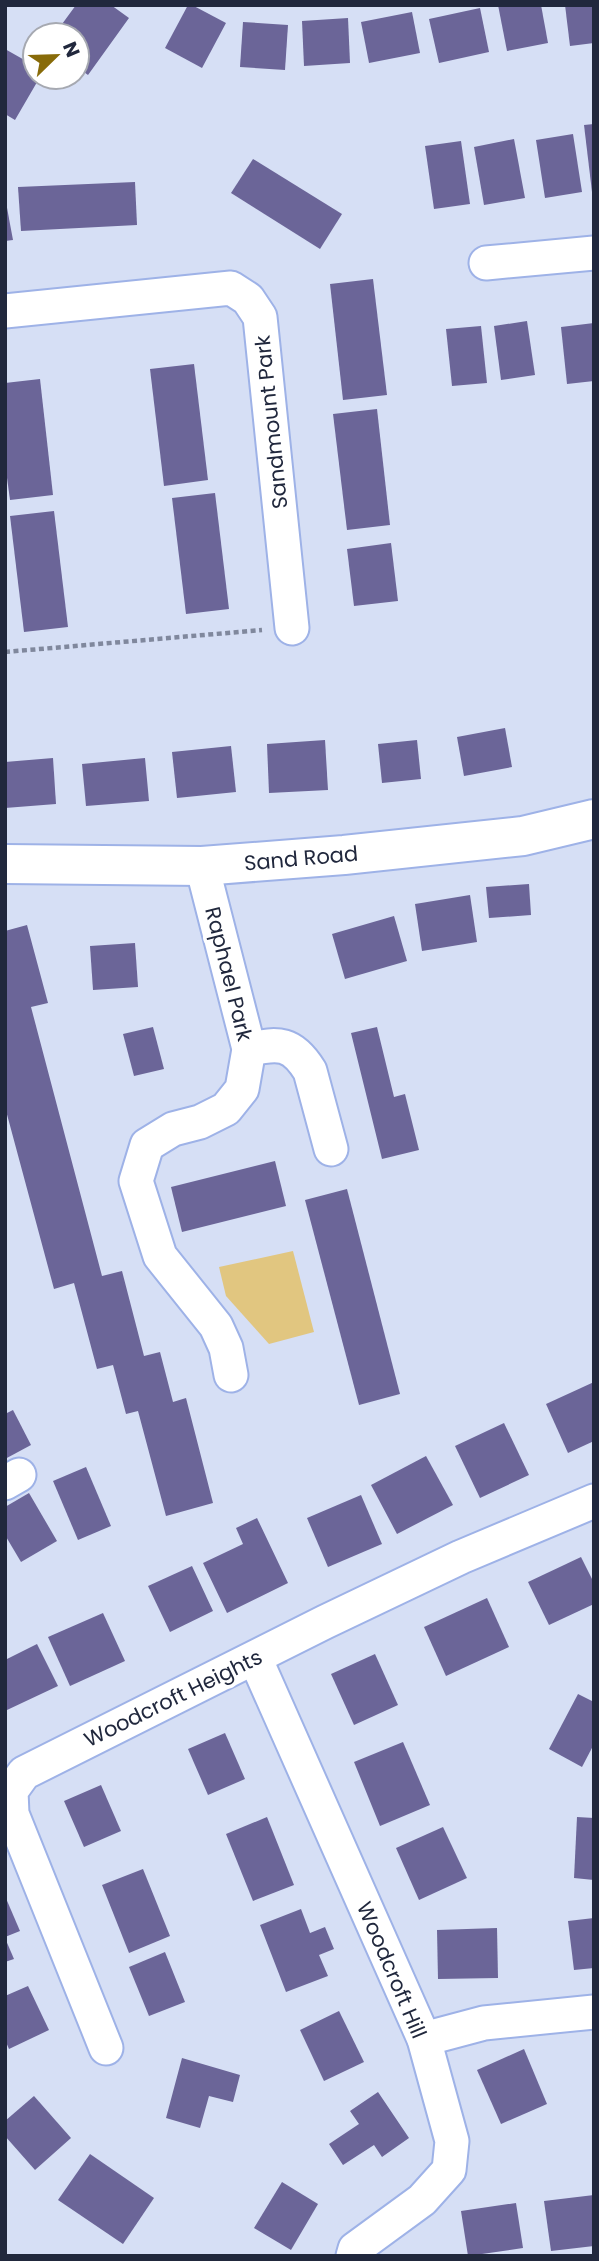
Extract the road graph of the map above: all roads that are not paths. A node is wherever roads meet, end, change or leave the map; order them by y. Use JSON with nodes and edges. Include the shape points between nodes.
{"nodes":[{"id":1,"x":594,"y":253,"type":"edge"},
{"id":2,"x":486,"y":262,"type":"dead end"},
{"id":3,"x":5,"y":311,"type":"edge"},
{"id":4,"x":292,"y":628,"type":"road end"},
{"id":5,"x":594,"y":819,"type":"edge"},
{"id":6,"x":5,"y":864,"type":"edge"},
{"id":7,"x":202,"y":866,"type":"junction"},
{"id":8,"x":249,"y":1049,"type":"junction"},
{"id":9,"x":331,"y":1149,"type":"dead end"},
{"id":10,"x":231,"y":1375,"type":"dead end"},
{"id":11,"x":594,"y":1501,"type":"edge"},
{"id":12,"x":255,"y":1658,"type":"junction"},
{"id":13,"x":594,"y":2012,"type":"edge"},
{"id":14,"x":424,"y":2039,"type":"junction"},
{"id":15,"x":106,"y":2048,"type":"dead end"},
{"id":16,"x":353,"y":2256,"type":"edge"}],
"edges":[{"from":1,"to":2,"type":"street"},
{"from":3,"to":4,"type":"street","name":"Sandmount Park","via":[[231,288],[248,299],[260,317]]},
{"from":5,"to":7,"type":"street","name":"Sand Road","via":[[523,836]]},
{"from":6,"to":7,"type":"street","name":"Sand Road"},
{"from":7,"to":8,"type":"street","name":"Raphael Park"},
{"from":8,"to":9,"type":"street","via":[[284,1045],[303,1060]]},
{"from":8,"to":10,"type":"street","name":"Raphael Park","via":[[242,1089],[226,1109],[173,1129],[147,1145],[136,1181],[160,1256],[216,1326]]},
{"from":11,"to":12,"type":"street","name":"Woodcroft Heights","via":[[461,1557]]},
{"from":12,"to":14,"type":"street","name":"Woodcroft Hill"},
{"from":12,"to":15,"type":"street","name":"Woodcroft Heights","via":[[23,1773],[11,1791],[12,1814]]},
{"from":13,"to":14,"type":"street","via":[[484,2023]]},
{"from":14,"to":16,"type":"street","name":"Woodcroft Hill","via":[[452,2141],[449,2170],[422,2200],[355,2249]]}]}
